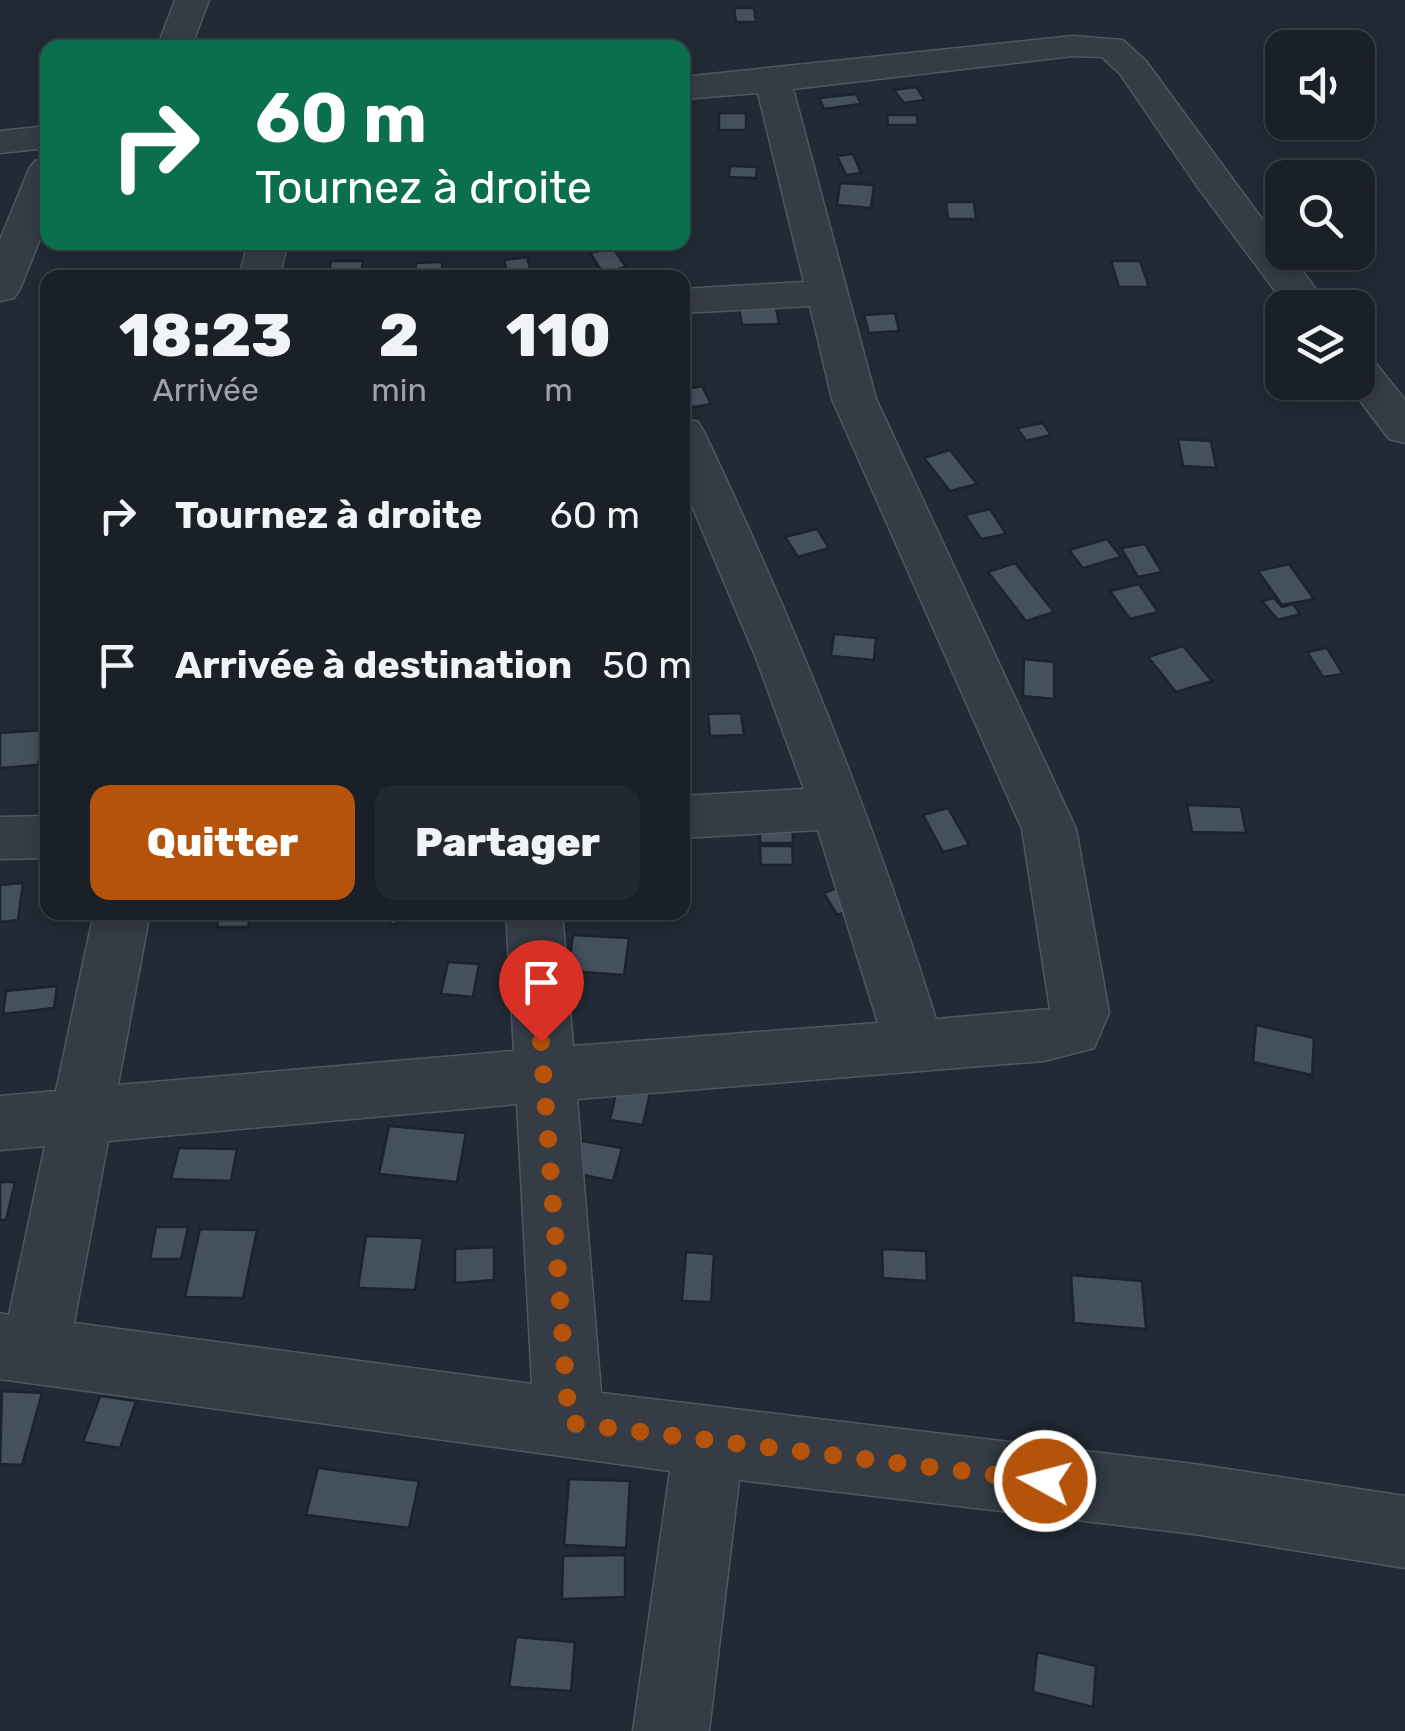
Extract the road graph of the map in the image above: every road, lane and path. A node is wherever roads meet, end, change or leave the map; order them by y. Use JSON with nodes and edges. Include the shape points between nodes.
{"nodes":[{"id":1,"x":192,"y":0,"type":"edge"},
{"id":2,"x":177,"y":40,"type":"edge"},
{"id":3,"x":774,"y":82,"type":"junction"},
{"id":4,"x":690,"y":87,"type":"edge"},
{"id":5,"x":40,"y":138,"type":"edge"},
{"id":6,"x":0,"y":142,"type":"edge"},
{"id":7,"x":40,"y":189,"type":"edge"},
{"id":8,"x":0,"y":289,"type":"edge"},
{"id":9,"x":1296,"y":290,"type":"edge"},
{"id":10,"x":826,"y":292,"type":"junction"},
{"id":11,"x":690,"y":300,"type":"edge"},
{"id":12,"x":1375,"y":391,"type":"edge"},
{"id":13,"x":1405,"y":429,"type":"edge"},
{"id":14,"x":690,"y":450,"type":"edge"},
{"id":15,"x":836,"y":808,"type":"junction"},
{"id":16,"x":690,"y":817,"type":"edge"},
{"id":17,"x":40,"y":837,"type":"edge"},
{"id":18,"x":0,"y":838,"type":"edge"},
{"id":19,"x":120,"y":920,"type":"edge"},
{"id":20,"x":534,"y":920,"type":"edge"},
{"id":21,"x":914,"y":1045,"type":"junction"},
{"id":22,"x":543,"y":1074,"type":"junction"},
{"id":23,"x":80,"y":1116,"type":"junction"},
{"id":24,"x":0,"y":1123,"type":"edge"},
{"id":25,"x":18,"y":1348,"type":"edge"},
{"id":26,"x":569,"y":1423,"type":"junction"},
{"id":27,"x":709,"y":1442,"type":"junction"},
{"id":28,"x":1405,"y":1532,"type":"edge"},
{"id":29,"x":671,"y":1731,"type":"edge"}],
"edges":[{"from":1,"to":2,"type":"street"},
{"from":3,"to":4,"type":"street"},
{"from":3,"to":9,"type":"street","via":[[1110,47],[1133,66]]},
{"from":3,"to":10,"type":"street"},
{"from":5,"to":6,"type":"street"},
{"from":7,"to":8,"type":"street"},
{"from":10,"to":11,"type":"street"},
{"from":10,"to":21,"type":"street","via":[[854,399],[1049,829],[1080,1013],[1073,1030],[1058,1033]]},
{"from":12,"to":13,"type":"street"},
{"from":14,"to":15,"type":"street","via":[[779,651]]},
{"from":15,"to":16,"type":"street"},
{"from":15,"to":21,"type":"street"},
{"from":17,"to":18,"type":"street"},
{"from":19,"to":23,"type":"street"},
{"from":20,"to":22,"type":"street"},
{"from":21,"to":22,"type":"street"},
{"from":22,"to":23,"type":"street"},
{"from":22,"to":26,"type":"street"},
{"from":23,"to":24,"type":"street"},
{"from":23,"to":25,"type":"street"},
{"from":25,"to":26,"type":"street"},
{"from":26,"to":27,"type":"street"},
{"from":27,"to":28,"type":"street","via":[[1194,1499]]},
{"from":27,"to":29,"type":"street"}]}
